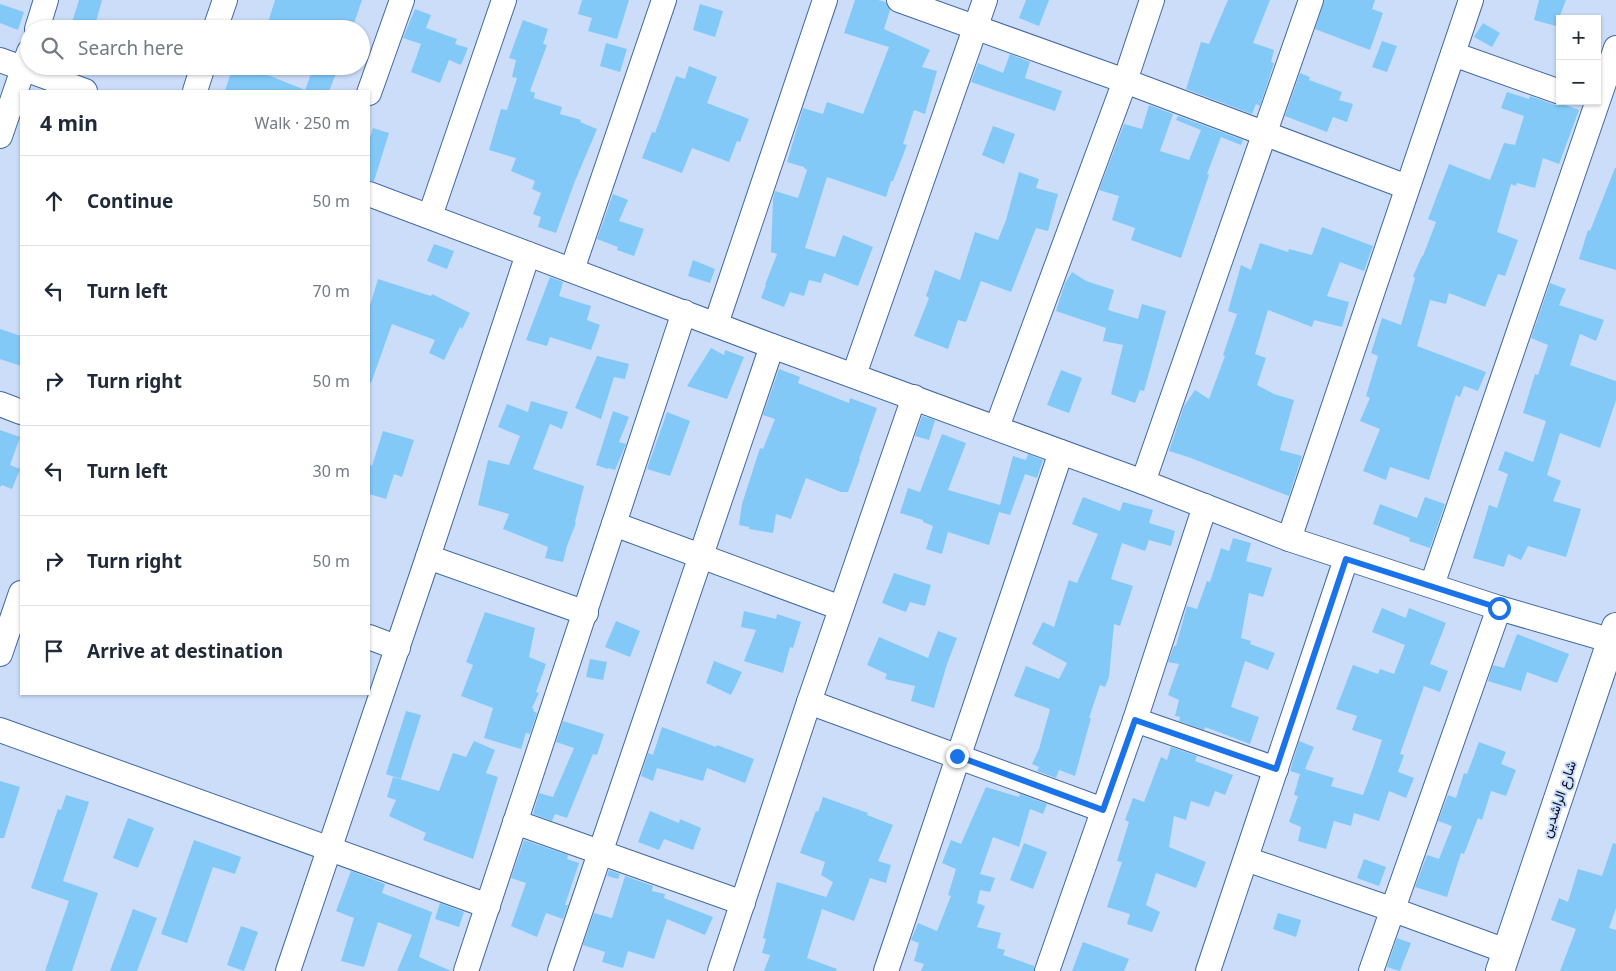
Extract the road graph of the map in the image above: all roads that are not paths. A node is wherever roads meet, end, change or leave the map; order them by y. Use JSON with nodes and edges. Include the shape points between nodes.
{"nodes":[{"id":1,"x":46,"y":0,"type":"edge"},
{"id":2,"x":225,"y":0,"type":"edge"},
{"id":3,"x":402,"y":0,"type":"edge"},
{"id":4,"x":504,"y":0,"type":"edge"},
{"id":5,"x":664,"y":0,"type":"edge"},
{"id":6,"x":825,"y":0,"type":"edge"},
{"id":7,"x":899,"y":0,"type":"edge"},
{"id":8,"x":985,"y":0,"type":"edge"},
{"id":9,"x":1152,"y":0,"type":"edge"},
{"id":10,"x":1311,"y":0,"type":"edge"},
{"id":11,"x":1472,"y":0,"type":"edge"},
{"id":12,"x":40,"y":20,"type":"edge"},
{"id":13,"x":218,"y":20,"type":"edge"},
{"id":14,"x":975,"y":28,"type":"junction"},
{"id":15,"x":1616,"y":48,"type":"edge"},
{"id":16,"x":1453,"y":54,"type":"junction"},
{"id":17,"x":0,"y":60,"type":"edge"},
{"id":18,"x":20,"y":61,"type":"edge"},
{"id":19,"x":21,"y":75,"type":"edge"},
{"id":20,"x":54,"y":75,"type":"edge"},
{"id":21,"x":200,"y":75,"type":"edge"},
{"id":22,"x":1125,"y":81,"type":"junction"},
{"id":23,"x":83,"y":90,"type":"edge"},
{"id":24,"x":195,"y":90,"type":"edge"},
{"id":25,"x":370,"y":90,"type":"edge"},
{"id":26,"x":1556,"y":91,"type":"edge"},
{"id":27,"x":1599,"y":106,"type":"edge"},
{"id":28,"x":1264,"y":134,"type":"junction"},
{"id":29,"x":0,"y":136,"type":"edge"},
{"id":30,"x":1407,"y":187,"type":"junction"},
{"id":31,"x":370,"y":198,"type":"edge"},
{"id":32,"x":430,"y":216,"type":"junction"},
{"id":33,"x":528,"y":254,"type":"junction"},
{"id":34,"x":572,"y":270,"type":"junction"},
{"id":35,"x":684,"y":312,"type":"junction"},
{"id":36,"x":716,"y":324,"type":"junction"},
{"id":37,"x":772,"y":346,"type":"junction"},
{"id":38,"x":854,"y":375,"type":"junction"},
{"id":39,"x":914,"y":397,"type":"junction"},
{"id":40,"x":0,"y":404,"type":"edge"},
{"id":41,"x":20,"y":412,"type":"edge"},
{"id":42,"x":997,"y":427,"type":"junction"},
{"id":43,"x":1061,"y":452,"type":"junction"},
{"id":44,"x":1143,"y":482,"type":"junction"},
{"id":45,"x":1205,"y":506,"type":"junction"},
{"id":46,"x":614,"y":524,"type":"junction"},
{"id":47,"x":1289,"y":539,"type":"junction"},
{"id":48,"x":700,"y":556,"type":"junction"},
{"id":49,"x":428,"y":557,"type":"junction"},
{"id":50,"x":1346,"y":559,"type":"junction"},
{"id":51,"x":1432,"y":585,"type":"junction"},
{"id":52,"x":20,"y":597,"type":"edge"},
{"id":53,"x":841,"y":608,"type":"junction"},
{"id":54,"x":1499,"y":608,"type":"junction"},
{"id":55,"x":586,"y":613,"type":"junction"},
{"id":56,"x":1614,"y":636,"type":"edge"},
{"id":57,"x":370,"y":637,"type":"edge"},
{"id":58,"x":398,"y":648,"type":"junction"},
{"id":59,"x":0,"y":654,"type":"edge"},
{"id":60,"x":809,"y":702,"type":"junction"},
{"id":61,"x":1135,"y":720,"type":"junction"},
{"id":62,"x":0,"y":730,"type":"edge"},
{"id":63,"x":957,"y":756,"type":"junction"},
{"id":64,"x":1276,"y":769,"type":"junction"},
{"id":65,"x":1103,"y":810,"type":"junction"},
{"id":66,"x":515,"y":822,"type":"junction"},
{"id":67,"x":331,"y":848,"type":"junction"},
{"id":68,"x":600,"y":851,"type":"junction"},
{"id":69,"x":1246,"y":859,"type":"junction"},
{"id":70,"x":743,"y":903,"type":"junction"},
{"id":71,"x":488,"y":906,"type":"junction"},
{"id":72,"x":1391,"y":909,"type":"junction"},
{"id":73,"x":1503,"y":961,"type":"edge"},
{"id":74,"x":288,"y":971,"type":"edge"},
{"id":75,"x":466,"y":971,"type":"edge"},
{"id":76,"x":560,"y":971,"type":"edge"},
{"id":77,"x":720,"y":971,"type":"edge"},
{"id":78,"x":886,"y":971,"type":"edge"},
{"id":79,"x":1048,"y":971,"type":"edge"},
{"id":80,"x":1208,"y":971,"type":"edge"},
{"id":81,"x":1371,"y":971,"type":"edge"}],
"edges":[{"from":1,"to":12,"type":"street"},
{"from":2,"to":13,"type":"street"},
{"from":3,"to":25,"type":"street"},
{"from":4,"to":32,"type":"street"},
{"from":5,"to":34,"type":"street"},
{"from":6,"to":36,"type":"street"},
{"from":7,"to":14,"type":"street"},
{"from":8,"to":14,"type":"street"},
{"from":9,"to":22,"type":"street"},
{"from":10,"to":28,"type":"street"},
{"from":11,"to":16,"type":"street"},
{"from":14,"to":22,"type":"street"},
{"from":14,"to":38,"type":"street"},
{"from":15,"to":27,"type":"street"},
{"from":16,"to":26,"type":"street"},
{"from":16,"to":30,"type":"street"},
{"from":17,"to":18,"type":"street"},
{"from":19,"to":29,"type":"street"},
{"from":20,"to":23,"type":"street"},
{"from":21,"to":24,"type":"street"},
{"from":22,"to":28,"type":"street"},
{"from":22,"to":42,"type":"street"},
{"from":27,"to":51,"type":"street"},
{"from":28,"to":30,"type":"street"},
{"from":28,"to":44,"type":"street"},
{"from":30,"to":47,"type":"street"},
{"from":31,"to":32,"type":"street"},
{"from":32,"to":33,"type":"street"},
{"from":33,"to":34,"type":"street"},
{"from":33,"to":49,"type":"street"},
{"from":34,"to":35,"type":"street"},
{"from":35,"to":36,"type":"street"},
{"from":35,"to":46,"type":"street"},
{"from":36,"to":37,"type":"street"},
{"from":37,"to":38,"type":"street"},
{"from":37,"to":48,"type":"street"},
{"from":38,"to":39,"type":"street"},
{"from":39,"to":42,"type":"street"},
{"from":39,"to":53,"type":"street"},
{"from":40,"to":41,"type":"street"},
{"from":42,"to":43,"type":"street"},
{"from":43,"to":44,"type":"street"},
{"from":43,"to":63,"type":"street"},
{"from":44,"to":45,"type":"street"},
{"from":45,"to":47,"type":"street"},
{"from":45,"to":61,"type":"street"},
{"from":46,"to":48,"type":"street"},
{"from":46,"to":55,"type":"street"},
{"from":47,"to":50,"type":"street"},
{"from":48,"to":53,"type":"street"},
{"from":48,"to":68,"type":"street"},
{"from":49,"to":55,"type":"street"},
{"from":49,"to":58,"type":"street"},
{"from":50,"to":51,"type":"street"},
{"from":50,"to":64,"type":"street"},
{"from":51,"to":54,"type":"street"},
{"from":52,"to":59,"type":"street"},
{"from":53,"to":60,"type":"street"},
{"from":54,"to":56,"type":"street"},
{"from":54,"to":72,"type":"street"},
{"from":55,"to":66,"type":"street"},
{"from":56,"to":73,"type":"street","name":"شارع الراشدين"},
{"from":57,"to":58,"type":"street"},
{"from":58,"to":67,"type":"street"},
{"from":60,"to":63,"type":"street"},
{"from":60,"to":70,"type":"street"},
{"from":61,"to":64,"type":"street"},
{"from":61,"to":65,"type":"street"},
{"from":62,"to":67,"type":"street"},
{"from":63,"to":65,"type":"street"},
{"from":63,"to":78,"type":"street"},
{"from":64,"to":69,"type":"street"},
{"from":65,"to":79,"type":"street"},
{"from":66,"to":68,"type":"street"},
{"from":66,"to":71,"type":"street"},
{"from":67,"to":71,"type":"street"},
{"from":67,"to":74,"type":"street"},
{"from":68,"to":70,"type":"street"},
{"from":68,"to":76,"type":"street"},
{"from":69,"to":72,"type":"street"},
{"from":69,"to":80,"type":"street"},
{"from":70,"to":77,"type":"street"},
{"from":71,"to":75,"type":"street"},
{"from":72,"to":73,"type":"street"},
{"from":72,"to":81,"type":"street"}]}
